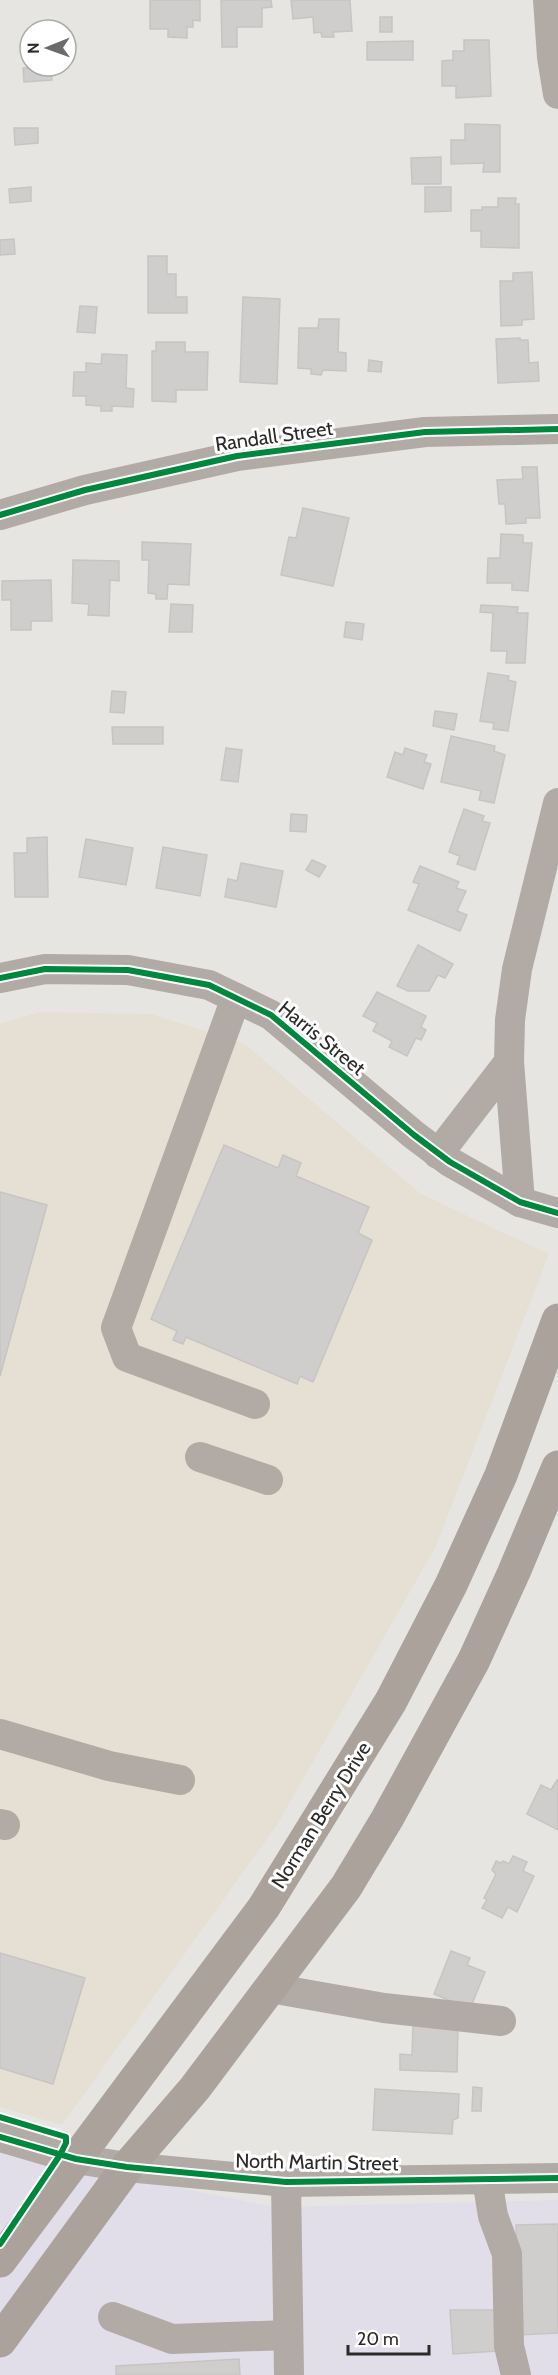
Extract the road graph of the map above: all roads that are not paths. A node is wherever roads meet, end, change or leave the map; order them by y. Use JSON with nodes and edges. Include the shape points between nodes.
{"nodes":[{"id":1,"x":548,"y":0,"type":"edge"},
{"id":2,"x":558,"y":94,"type":"edge"},
{"id":3,"x":558,"y":429,"type":"edge"},
{"id":4,"x":0,"y":515,"type":"edge"},
{"id":5,"x":558,"y":803,"type":"edge"},
{"id":6,"x":0,"y":978,"type":"edge"},
{"id":7,"x":236,"y":998,"type":"junction"},
{"id":8,"x":509,"y":1062,"type":"junction"},
{"id":9,"x":438,"y":1154,"type":"junction"},
{"id":10,"x":520,"y":1202,"type":"junction"},
{"id":11,"x":558,"y":1213,"type":"edge"},
{"id":12,"x":558,"y":1320,"type":"edge"},
{"id":13,"x":255,"y":1404,"type":"dead end"},
{"id":14,"x":200,"y":1457,"type":"dead end"},
{"id":15,"x":558,"y":1467,"type":"edge"},
{"id":16,"x":268,"y":1480,"type":"dead end"},
{"id":17,"x":0,"y":1734,"type":"edge"},
{"id":18,"x":180,"y":1780,"type":"dead end"},
{"id":19,"x":270,"y":1988,"type":"junction"},
{"id":20,"x":501,"y":2021,"type":"dead end"},
{"id":21,"x":0,"y":2137,"type":"edge"},
{"id":22,"x":76,"y":2159,"type":"junction"},
{"id":23,"x":127,"y":2168,"type":"junction"},
{"id":24,"x":558,"y":2178,"type":"edge"},
{"id":25,"x":487,"y":2179,"type":"junction"},
{"id":26,"x":286,"y":2182,"type":"junction"},
{"id":27,"x":0,"y":2261,"type":"edge"},
{"id":28,"x":113,"y":2317,"type":"dead end"},
{"id":29,"x":288,"y":2335,"type":"junction"},
{"id":30,"x":0,"y":2341,"type":"edge"},
{"id":31,"x":289,"y":2375,"type":"edge"},
{"id":32,"x":516,"y":2375,"type":"edge"}],
"edges":[{"from":1,"to":2,"type":"street"},
{"from":3,"to":4,"type":"street","name":"Randall Street","via":[[425,432],[237,456],[85,490]]},
{"from":5,"to":8,"type":"street","via":[[517,969]]},
{"from":6,"to":7,"type":"street","name":"Harris Street","via":[[45,969],[128,970],[209,985]]},
{"from":7,"to":9,"type":"street","name":"Harris Street","via":[[271,1015]]},
{"from":7,"to":13,"type":"street","via":[[117,1328],[127,1357]]},
{"from":8,"to":9,"type":"street"},
{"from":8,"to":10,"type":"street"},
{"from":9,"to":10,"type":"street","name":"Harris Street"},
{"from":10,"to":11,"type":"street","name":"Harris Street"},
{"from":12,"to":22,"type":"main road","name":"Norman Berry Drive","via":[[501,1475],[451,1585],[391,1701],[264,1907]]},
{"from":14,"to":16,"type":"street"},
{"from":15,"to":19,"type":"main road","via":[[474,1660],[393,1809],[346,1887]]},
{"from":17,"to":18,"type":"street","via":[[109,1766]]},
{"from":19,"to":20,"type":"street","via":[[384,2008]]},
{"from":19,"to":23,"type":"main road","via":[[195,2088]]},
{"from":21,"to":22,"type":"street","name":"North Martin Street"},
{"from":22,"to":23,"type":"street","name":"North Martin Street"},
{"from":22,"to":27,"type":"main road","name":"Norman Berry Drive"},
{"from":23,"to":26,"type":"street","name":"North Martin Street"},
{"from":23,"to":30,"type":"main road"},
{"from":24,"to":25,"type":"street","name":"North Martin Street"},
{"from":25,"to":26,"type":"street","name":"North Martin Street"},
{"from":25,"to":32,"type":"street","via":[[493,2216],[507,2254],[509,2346]]},
{"from":26,"to":29,"type":"street"},
{"from":28,"to":29,"type":"street","via":[[172,2339]]},
{"from":29,"to":31,"type":"street"}]}
